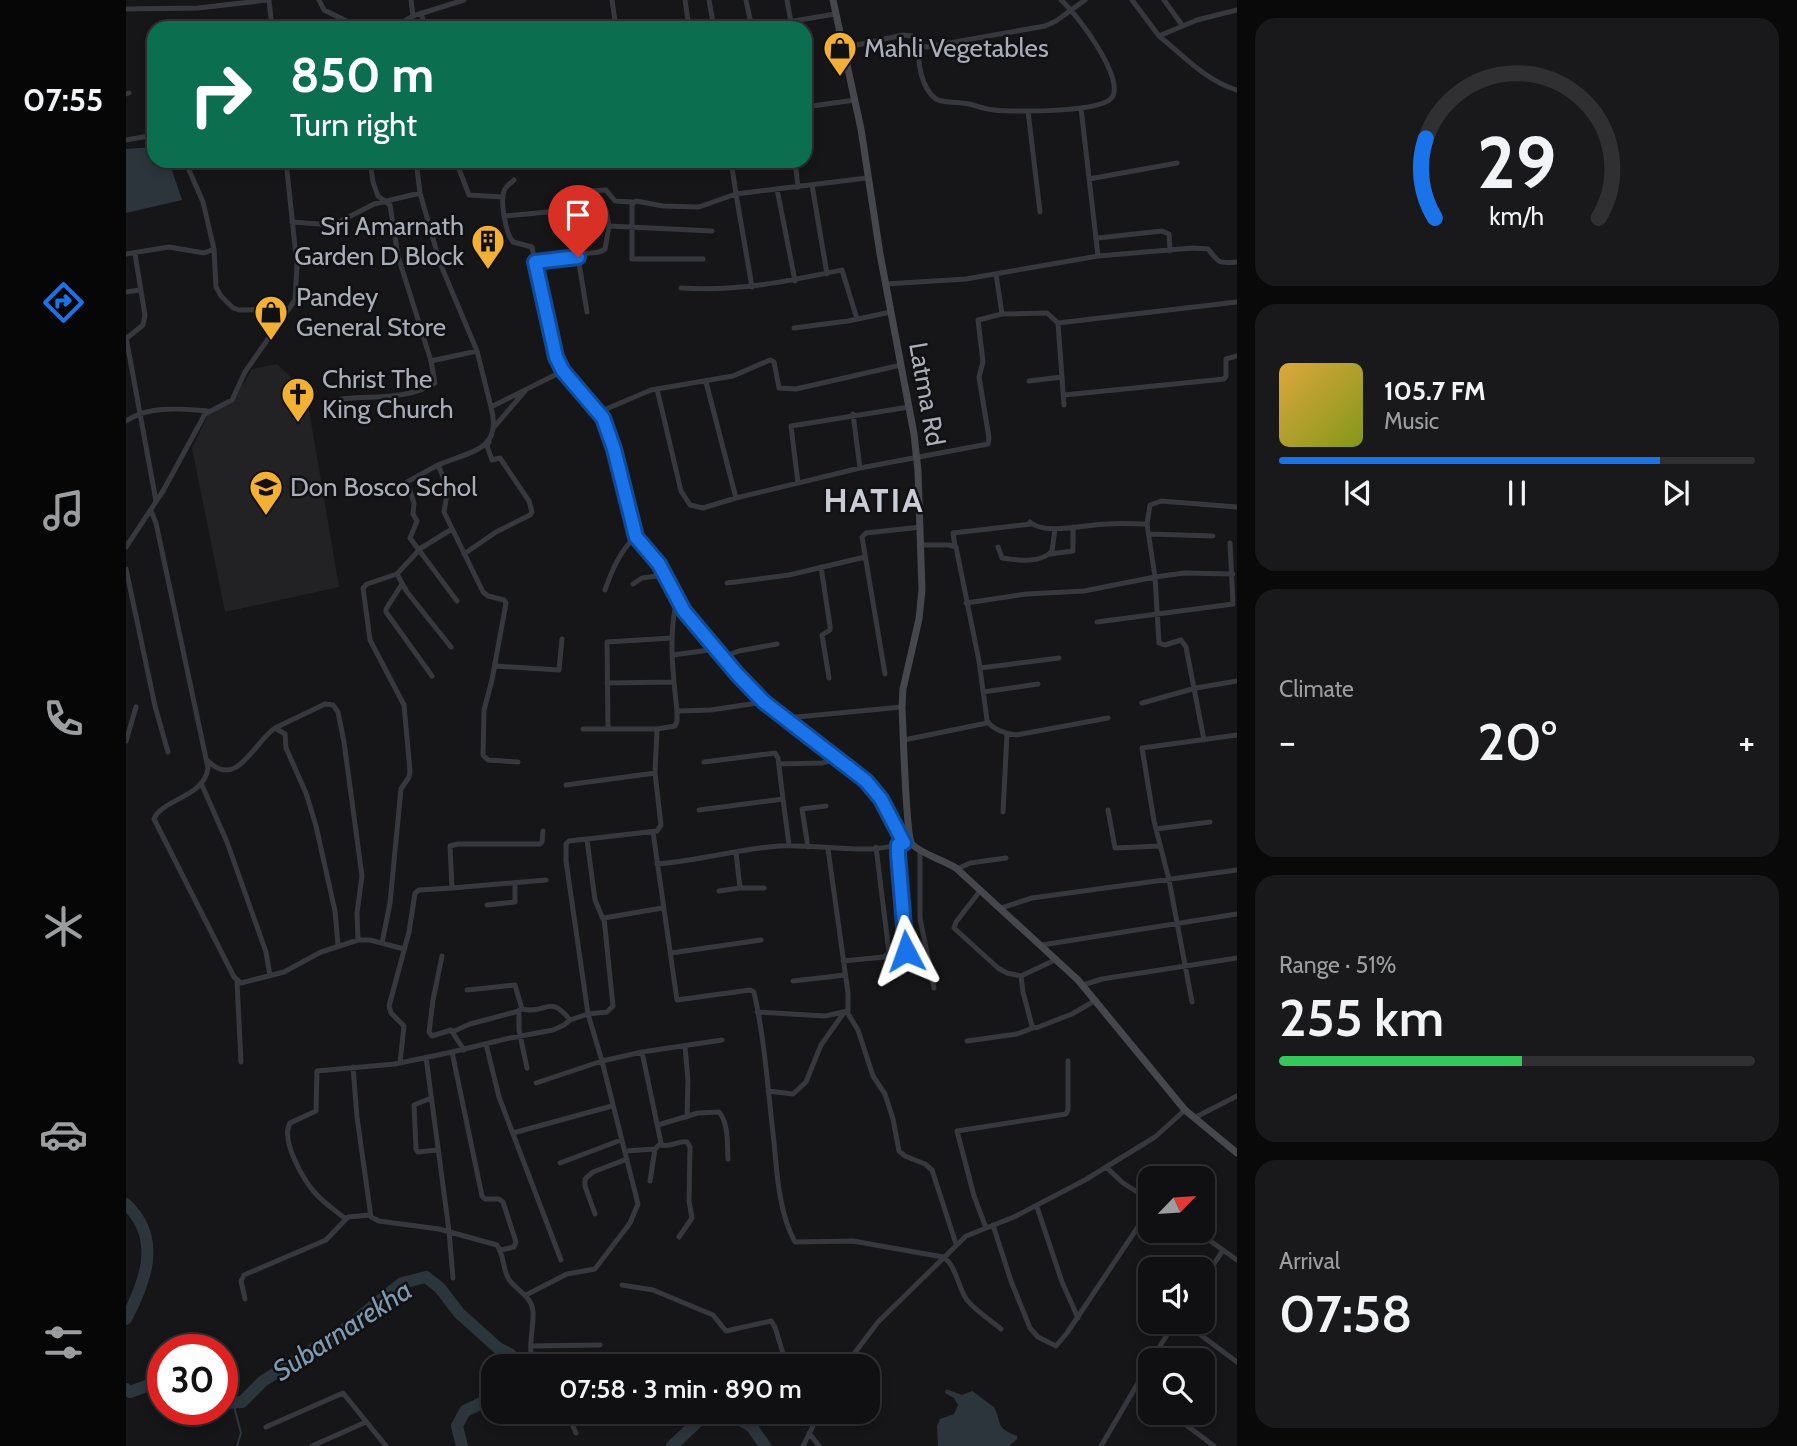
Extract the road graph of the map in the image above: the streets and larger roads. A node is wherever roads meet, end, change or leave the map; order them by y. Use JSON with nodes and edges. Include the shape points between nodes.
{"nodes":[{"id":1,"x":269,"y":0,"type":"edge"},
{"id":2,"x":319,"y":0,"type":"edge"},
{"id":3,"x":411,"y":0,"type":"edge"},
{"id":4,"x":464,"y":0,"type":"edge"},
{"id":5,"x":612,"y":0,"type":"edge"},
{"id":6,"x":685,"y":0,"type":"edge"},
{"id":7,"x":709,"y":0,"type":"edge"},
{"id":8,"x":746,"y":0,"type":"edge"},
{"id":9,"x":787,"y":0,"type":"edge"},
{"id":10,"x":833,"y":0,"type":"edge"},
{"id":11,"x":1061,"y":0,"type":"edge"},
{"id":12,"x":1085,"y":0,"type":"edge"},
{"id":13,"x":1132,"y":0,"type":"edge"},
{"id":14,"x":1164,"y":0,"type":"edge"},
{"id":15,"x":126,"y":9,"type":"edge"},
{"id":16,"x":1071,"y":10,"type":"junction"},
{"id":17,"x":1237,"y":10,"type":"edge"},
{"id":18,"x":421,"y":13,"type":"junction"},
{"id":19,"x":835,"y":14,"type":"junction"},
{"id":20,"x":413,"y":16,"type":"junction"},
{"id":21,"x":791,"y":20,"type":"junction"},
{"id":22,"x":271,"y":21,"type":"edge"},
{"id":23,"x":347,"y":21,"type":"edge"},
{"id":24,"x":405,"y":21,"type":"edge"},
{"id":25,"x":423,"y":21,"type":"edge"},
{"id":26,"x":615,"y":21,"type":"edge"},
{"id":27,"x":688,"y":21,"type":"edge"},
{"id":28,"x":714,"y":21,"type":"edge"},
{"id":29,"x":750,"y":21,"type":"edge"},
{"id":30,"x":786,"y":21,"type":"edge"},
{"id":31,"x":1182,"y":25,"type":"junction"},
{"id":32,"x":1159,"y":36,"type":"junction"},
{"id":33,"x":920,"y":45,"type":"junction"},
{"id":34,"x":843,"y":48,"type":"junction"},
{"id":35,"x":1237,"y":90,"type":"edge"},
{"id":36,"x":855,"y":100,"type":"junction"},
{"id":37,"x":812,"y":106,"type":"edge"},
{"id":38,"x":1082,"y":108,"type":"junction"},
{"id":39,"x":1028,"y":111,"type":"junction"},
{"id":40,"x":147,"y":136,"type":"edge"},
{"id":41,"x":126,"y":140,"type":"edge"},
{"id":42,"x":1177,"y":163,"type":"dead end"},
{"id":43,"x":188,"y":168,"type":"edge"},
{"id":44,"x":287,"y":168,"type":"edge"},
{"id":45,"x":371,"y":168,"type":"edge"},
{"id":46,"x":417,"y":168,"type":"edge"},
{"id":47,"x":459,"y":168,"type":"edge"},
{"id":48,"x":733,"y":168,"type":"edge"},
{"id":49,"x":796,"y":168,"type":"edge"},
{"id":50,"x":867,"y":178,"type":"junction"},
{"id":51,"x":1089,"y":179,"type":"junction"},
{"id":52,"x":514,"y":180,"type":"dead end"},
{"id":53,"x":812,"y":186,"type":"junction"},
{"id":54,"x":798,"y":187,"type":"junction"},
{"id":55,"x":777,"y":189,"type":"junction"},
{"id":56,"x":420,"y":193,"type":"junction"},
{"id":57,"x":736,"y":194,"type":"junction"},
{"id":58,"x":503,"y":197,"type":"junction"},
{"id":59,"x":386,"y":202,"type":"junction"},
{"id":60,"x":632,"y":202,"type":"junction"},
{"id":61,"x":575,"y":210,"type":"junction"},
{"id":62,"x":1040,"y":212,"type":"dead end"},
{"id":63,"x":505,"y":216,"type":"junction"},
{"id":64,"x":292,"y":222,"type":"junction"},
{"id":65,"x":609,"y":226,"type":"junction"},
{"id":66,"x":630,"y":227,"type":"junction"},
{"id":67,"x":712,"y":231,"type":"dead end"},
{"id":68,"x":1098,"y":239,"type":"junction"},
{"id":69,"x":214,"y":248,"type":"junction"},
{"id":70,"x":1170,"y":251,"type":"junction"},
{"id":71,"x":126,"y":254,"type":"edge"},
{"id":72,"x":135,"y":254,"type":"junction"},
{"id":73,"x":1098,"y":256,"type":"junction"},
{"id":74,"x":578,"y":257,"type":"junction"},
{"id":75,"x":704,"y":259,"type":"dead end"},
{"id":76,"x":535,"y":262,"type":"junction"},
{"id":77,"x":1237,"y":262,"type":"edge"},
{"id":78,"x":827,"y":274,"type":"junction"},
{"id":79,"x":996,"y":274,"type":"junction"},
{"id":80,"x":795,"y":281,"type":"junction"},
{"id":81,"x":886,"y":284,"type":"junction"},
{"id":82,"x":752,"y":287,"type":"junction"},
{"id":83,"x":681,"y":288,"type":"dead end"},
{"id":84,"x":140,"y":290,"type":"junction"},
{"id":85,"x":126,"y":292,"type":"edge"},
{"id":86,"x":1237,"y":302,"type":"edge"},
{"id":87,"x":289,"y":309,"type":"junction"},
{"id":88,"x":587,"y":312,"type":"dead end"},
{"id":89,"x":891,"y":312,"type":"junction"},
{"id":90,"x":1002,"y":314,"type":"junction"},
{"id":91,"x":857,"y":319,"type":"junction"},
{"id":92,"x":1058,"y":323,"type":"junction"},
{"id":93,"x":794,"y":328,"type":"dead end"},
{"id":94,"x":126,"y":337,"type":"edge"},
{"id":95,"x":477,"y":351,"type":"junction"},
{"id":96,"x":1237,"y":356,"type":"edge"},
{"id":97,"x":432,"y":361,"type":"junction"},
{"id":98,"x":901,"y":365,"type":"junction"},
{"id":99,"x":129,"y":369,"type":"edge"},
{"id":100,"x":563,"y":371,"type":"junction"},
{"id":101,"x":1062,"y":377,"type":"junction"},
{"id":102,"x":1029,"y":381,"type":"dead end"},
{"id":103,"x":706,"y":382,"type":"junction"},
{"id":104,"x":657,"y":389,"type":"junction"},
{"id":105,"x":520,"y":393,"type":"junction"},
{"id":106,"x":1064,"y":395,"type":"junction"},
{"id":107,"x":341,"y":399,"type":"dead end"},
{"id":108,"x":1064,"y":405,"type":"dead end"},
{"id":109,"x":491,"y":407,"type":"junction"},
{"id":110,"x":909,"y":407,"type":"junction"},
{"id":111,"x":208,"y":411,"type":"junction"},
{"id":112,"x":600,"y":412,"type":"junction"},
{"id":113,"x":139,"y":413,"type":"junction"},
{"id":114,"x":853,"y":414,"type":"junction"},
{"id":115,"x":126,"y":421,"type":"edge"},
{"id":116,"x":495,"y":427,"type":"junction"},
{"id":117,"x":489,"y":442,"type":"junction"},
{"id":118,"x":916,"y":459,"type":"junction"},
{"id":119,"x":438,"y":465,"type":"junction"},
{"id":120,"x":860,"y":468,"type":"junction"},
{"id":121,"x":798,"y":483,"type":"junction"},
{"id":122,"x":736,"y":498,"type":"junction"},
{"id":123,"x":156,"y":501,"type":"junction"},
{"id":124,"x":1237,"y":507,"type":"edge"},
{"id":125,"x":151,"y":511,"type":"junction"},
{"id":126,"x":1147,"y":524,"type":"junction"},
{"id":127,"x":921,"y":527,"type":"junction"},
{"id":128,"x":1073,"y":527,"type":"junction"},
{"id":129,"x":452,"y":529,"type":"junction"},
{"id":130,"x":1055,"y":529,"type":"junction"},
{"id":131,"x":1149,"y":534,"type":"junction"},
{"id":132,"x":1213,"y":536,"type":"dead end"},
{"id":133,"x":636,"y":537,"type":"junction"},
{"id":134,"x":130,"y":538,"type":"edge"},
{"id":135,"x":1230,"y":543,"type":"dead end"},
{"id":136,"x":922,"y":545,"type":"junction"},
{"id":137,"x":955,"y":546,"type":"junction"},
{"id":138,"x":126,"y":547,"type":"edge"},
{"id":139,"x":998,"y":547,"type":"dead end"},
{"id":140,"x":419,"y":550,"type":"junction"},
{"id":141,"x":464,"y":554,"type":"junction"},
{"id":142,"x":1050,"y":554,"type":"junction"},
{"id":143,"x":865,"y":557,"type":"junction"},
{"id":144,"x":821,"y":567,"type":"junction"},
{"id":145,"x":126,"y":569,"type":"edge"},
{"id":146,"x":397,"y":574,"type":"junction"},
{"id":147,"x":1233,"y":574,"type":"junction"},
{"id":148,"x":666,"y":575,"type":"junction"},
{"id":149,"x":1155,"y":577,"type":"junction"},
{"id":150,"x":727,"y":583,"type":"dead end"},
{"id":151,"x":402,"y":584,"type":"junction"},
{"id":152,"x":633,"y":584,"type":"dead end"},
{"id":153,"x":605,"y":590,"type":"dead end"},
{"id":154,"x":677,"y":599,"type":"junction"},
{"id":155,"x":457,"y":601,"type":"dead end"},
{"id":156,"x":967,"y":603,"type":"junction"},
{"id":157,"x":1157,"y":614,"type":"junction"},
{"id":158,"x":1097,"y":622,"type":"dead end"},
{"id":159,"x":672,"y":638,"type":"junction"},
{"id":160,"x":562,"y":639,"type":"dead end"},
{"id":161,"x":777,"y":644,"type":"dead end"},
{"id":162,"x":452,"y":647,"type":"dead end"},
{"id":163,"x":716,"y":649,"type":"junction"},
{"id":164,"x":673,"y":655,"type":"junction"},
{"id":165,"x":723,"y":657,"type":"junction"},
{"id":166,"x":1059,"y":658,"type":"dead end"},
{"id":167,"x":495,"y":666,"type":"junction"},
{"id":168,"x":980,"y":668,"type":"junction"},
{"id":169,"x":884,"y":674,"type":"dead end"},
{"id":170,"x":432,"y":676,"type":"dead end"},
{"id":171,"x":829,"y":678,"type":"dead end"},
{"id":172,"x":1237,"y":681,"type":"edge"},
{"id":173,"x":673,"y":682,"type":"junction"},
{"id":174,"x":607,"y":683,"type":"junction"},
{"id":175,"x":1038,"y":684,"type":"dead end"},
{"id":176,"x":1196,"y":688,"type":"junction"},
{"id":177,"x":984,"y":692,"type":"junction"},
{"id":178,"x":764,"y":702,"type":"junction"},
{"id":179,"x":1142,"y":702,"type":"dead end"},
{"id":180,"x":136,"y":707,"type":"dead end"},
{"id":181,"x":902,"y":707,"type":"junction"},
{"id":182,"x":677,"y":711,"type":"junction"},
{"id":183,"x":786,"y":718,"type":"junction"},
{"id":184,"x":1108,"y":718,"type":"dead end"},
{"id":185,"x":988,"y":723,"type":"junction"},
{"id":186,"x":608,"y":727,"type":"junction"},
{"id":187,"x":275,"y":728,"type":"junction"},
{"id":188,"x":583,"y":729,"type":"dead end"},
{"id":189,"x":657,"y":729,"type":"junction"},
{"id":190,"x":1007,"y":734,"type":"junction"},
{"id":191,"x":1237,"y":735,"type":"edge"},
{"id":192,"x":904,"y":740,"type":"junction"},
{"id":193,"x":1204,"y":740,"type":"junction"},
{"id":194,"x":126,"y":741,"type":"edge"},
{"id":195,"x":168,"y":752,"type":"dead end"},
{"id":196,"x":838,"y":759,"type":"junction"},
{"id":197,"x":207,"y":760,"type":"junction"},
{"id":198,"x":518,"y":762,"type":"dead end"},
{"id":199,"x":704,"y":762,"type":"dead end"},
{"id":200,"x":779,"y":764,"type":"junction"},
{"id":201,"x":655,"y":773,"type":"junction"},
{"id":202,"x":201,"y":783,"type":"junction"},
{"id":203,"x":566,"y":785,"type":"dead end"},
{"id":204,"x":783,"y":799,"type":"junction"},
{"id":205,"x":826,"y":806,"type":"dead end"},
{"id":206,"x":699,"y":810,"type":"dead end"},
{"id":207,"x":1108,"y":810,"type":"dead end"},
{"id":208,"x":1003,"y":812,"type":"dead end"},
{"id":209,"x":1210,"y":821,"type":"dead end"},
{"id":210,"x":1156,"y":829,"type":"junction"},
{"id":211,"x":543,"y":831,"type":"dead end"},
{"id":212,"x":653,"y":832,"type":"junction"},
{"id":213,"x":587,"y":840,"type":"junction"},
{"id":214,"x":904,"y":843,"type":"junction"},
{"id":215,"x":789,"y":845,"type":"junction"},
{"id":216,"x":1160,"y":846,"type":"junction"},
{"id":217,"x":808,"y":847,"type":"junction"},
{"id":218,"x":876,"y":848,"type":"junction"},
{"id":219,"x":828,"y":849,"type":"junction"},
{"id":220,"x":920,"y":850,"type":"junction"},
{"id":221,"x":736,"y":852,"type":"junction"},
{"id":222,"x":1006,"y":858,"type":"dead end"},
{"id":223,"x":657,"y":864,"type":"junction"},
{"id":224,"x":957,"y":869,"type":"junction"},
{"id":225,"x":1237,"y":870,"type":"edge"},
{"id":226,"x":546,"y":880,"type":"dead end"},
{"id":227,"x":1168,"y":880,"type":"junction"},
{"id":228,"x":515,"y":883,"type":"junction"},
{"id":229,"x":452,"y":888,"type":"junction"},
{"id":230,"x":740,"y":888,"type":"junction"},
{"id":231,"x":764,"y":888,"type":"dead end"},
{"id":232,"x":719,"y":891,"type":"dead end"},
{"id":233,"x":980,"y":891,"type":"junction"},
{"id":234,"x":487,"y":905,"type":"dead end"},
{"id":235,"x":662,"y":908,"type":"junction"},
{"id":236,"x":1001,"y":908,"type":"junction"},
{"id":237,"x":1237,"y":914,"type":"edge"},
{"id":238,"x":603,"y":919,"type":"junction"},
{"id":239,"x":1177,"y":922,"type":"junction"},
{"id":240,"x":358,"y":940,"type":"junction"},
{"id":241,"x":761,"y":940,"type":"dead end"},
{"id":242,"x":382,"y":943,"type":"junction"},
{"id":243,"x":338,"y":945,"type":"junction"},
{"id":244,"x":1042,"y":945,"type":"junction"},
{"id":245,"x":404,"y":949,"type":"junction"},
{"id":246,"x":671,"y":953,"type":"junction"},
{"id":247,"x":442,"y":956,"type":"dead end"},
{"id":248,"x":1237,"y":958,"type":"edge"},
{"id":249,"x":1057,"y":959,"type":"junction"},
{"id":250,"x":843,"y":961,"type":"junction"},
{"id":251,"x":907,"y":965,"type":"dead end"},
{"id":252,"x":1186,"y":966,"type":"junction"},
{"id":253,"x":845,"y":975,"type":"junction"},
{"id":254,"x":270,"y":976,"type":"junction"},
{"id":255,"x":1021,"y":976,"type":"junction"},
{"id":256,"x":793,"y":981,"type":"dead end"},
{"id":257,"x":237,"y":982,"type":"junction"},
{"id":258,"x":1083,"y":985,"type":"junction"},
{"id":259,"x":934,"y":988,"type":"dead end"},
{"id":260,"x":467,"y":990,"type":"dead end"},
{"id":261,"x":1096,"y":1000,"type":"junction"},
{"id":262,"x":1192,"y":1002,"type":"dead end"},
{"id":263,"x":520,"y":1009,"type":"junction"},
{"id":264,"x":757,"y":1012,"type":"junction"},
{"id":265,"x":845,"y":1013,"type":"junction"},
{"id":266,"x":588,"y":1014,"type":"junction"},
{"id":267,"x":570,"y":1020,"type":"junction"},
{"id":268,"x":1033,"y":1028,"type":"junction"},
{"id":269,"x":453,"y":1032,"type":"junction"},
{"id":270,"x":520,"y":1037,"type":"junction"},
{"id":271,"x":722,"y":1040,"type":"dead end"},
{"id":272,"x":967,"y":1041,"type":"dead end"},
{"id":273,"x":486,"y":1044,"type":"junction"},
{"id":274,"x":685,"y":1046,"type":"junction"},
{"id":275,"x":464,"y":1050,"type":"junction"},
{"id":276,"x":452,"y":1052,"type":"junction"},
{"id":277,"x":642,"y":1052,"type":"junction"},
{"id":278,"x":426,"y":1057,"type":"junction"},
{"id":279,"x":602,"y":1061,"type":"junction"},
{"id":280,"x":1068,"y":1061,"type":"dead end"},
{"id":281,"x":242,"y":1062,"type":"dead end"},
{"id":282,"x":400,"y":1063,"type":"junction"},
{"id":283,"x":353,"y":1068,"type":"junction"},
{"id":284,"x":527,"y":1068,"type":"dead end"},
{"id":285,"x":536,"y":1083,"type":"dead end"},
{"id":286,"x":768,"y":1091,"type":"junction"},
{"id":287,"x":1237,"y":1096,"type":"edge"},
{"id":288,"x":431,"y":1098,"type":"junction"},
{"id":289,"x":612,"y":1106,"type":"junction"},
{"id":290,"x":1185,"y":1110,"type":"junction"},
{"id":291,"x":687,"y":1117,"type":"junction"},
{"id":292,"x":1194,"y":1118,"type":"junction"},
{"id":293,"x":658,"y":1125,"type":"junction"},
{"id":294,"x":513,"y":1133,"type":"junction"},
{"id":295,"x":621,"y":1140,"type":"junction"},
{"id":296,"x":658,"y":1147,"type":"junction"},
{"id":297,"x":437,"y":1150,"type":"junction"},
{"id":298,"x":625,"y":1152,"type":"junction"},
{"id":299,"x":1237,"y":1153,"type":"edge"},
{"id":300,"x":627,"y":1159,"type":"junction"},
{"id":301,"x":728,"y":1160,"type":"dead end"},
{"id":302,"x":560,"y":1163,"type":"dead end"},
{"id":303,"x":1106,"y":1167,"type":"junction"},
{"id":304,"x":650,"y":1181,"type":"dead end"},
{"id":305,"x":1138,"y":1192,"type":"edge"},
{"id":306,"x":1037,"y":1207,"type":"junction"},
{"id":307,"x":595,"y":1214,"type":"dead end"},
{"id":308,"x":370,"y":1215,"type":"junction"},
{"id":309,"x":346,"y":1219,"type":"junction"},
{"id":310,"x":990,"y":1227,"type":"junction"},
{"id":311,"x":1138,"y":1227,"type":"edge"},
{"id":312,"x":449,"y":1231,"type":"junction"},
{"id":313,"x":679,"y":1237,"type":"dead end"},
{"id":314,"x":1213,"y":1243,"type":"edge"},
{"id":315,"x":956,"y":1244,"type":"junction"},
{"id":316,"x":501,"y":1250,"type":"junction"},
{"id":317,"x":1223,"y":1250,"type":"junction"},
{"id":318,"x":943,"y":1257,"type":"junction"},
{"id":319,"x":561,"y":1260,"type":"dead end"},
{"id":320,"x":1237,"y":1260,"type":"edge"},
{"id":321,"x":1215,"y":1262,"type":"edge"},
{"id":322,"x":453,"y":1278,"type":"dead end"},
{"id":323,"x":622,"y":1286,"type":"dead end"},
{"id":324,"x":526,"y":1296,"type":"junction"},
{"id":325,"x":245,"y":1299,"type":"dead end"},
{"id":326,"x":1077,"y":1318,"type":"junction"},
{"id":327,"x":1001,"y":1329,"type":"dead end"},
{"id":328,"x":1199,"y":1334,"type":"edge"},
{"id":329,"x":600,"y":1345,"type":"dead end"},
{"id":330,"x":531,"y":1346,"type":"junction"},
{"id":331,"x":533,"y":1354,"type":"edge"},
{"id":332,"x":783,"y":1354,"type":"edge"},
{"id":333,"x":854,"y":1354,"type":"edge"},
{"id":334,"x":1237,"y":1362,"type":"edge"},
{"id":335,"x":1138,"y":1382,"type":"edge"},
{"id":336,"x":366,"y":1422,"type":"junction"},
{"id":337,"x":572,"y":1424,"type":"edge"},
{"id":338,"x":814,"y":1424,"type":"edge"},
{"id":339,"x":1186,"y":1425,"type":"edge"},
{"id":340,"x":266,"y":1427,"type":"dead end"},
{"id":341,"x":576,"y":1433,"type":"dead end"},
{"id":342,"x":809,"y":1433,"type":"junction"},
{"id":343,"x":312,"y":1446,"type":"edge"},
{"id":344,"x":386,"y":1446,"type":"edge"},
{"id":345,"x":803,"y":1446,"type":"edge"},
{"id":346,"x":819,"y":1446,"type":"edge"},
{"id":347,"x":1101,"y":1446,"type":"edge"},
{"id":348,"x":1214,"y":1446,"type":"edge"}],
"edges":[{"from":1,"to":15,"type":"street","via":[[198,8]]},
{"from":1,"to":22,"type":"street"},
{"from":2,"to":23,"type":"street","via":[[324,10]]},
{"from":3,"to":20,"type":"street"},
{"from":4,"to":18,"type":"street"},
{"from":5,"to":26,"type":"street"},
{"from":6,"to":27,"type":"street"},
{"from":7,"to":28,"type":"street"},
{"from":8,"to":29,"type":"street"},
{"from":9,"to":21,"type":"street"},
{"from":10,"to":19,"type":"street","name":"Latma Rd"},
{"from":11,"to":16,"type":"street"},
{"from":12,"to":16,"type":"street"},
{"from":13,"to":32,"type":"street"},
{"from":14,"to":31,"type":"street"},
{"from":16,"to":33,"type":"street","via":[[1045,26]]},
{"from":16,"to":38,"type":"street","via":[[1095,42],[1114,89],[1108,102]]},
{"from":17,"to":31,"type":"street"},
{"from":18,"to":20,"type":"street"},
{"from":18,"to":25,"type":"street"},
{"from":19,"to":21,"type":"street"},
{"from":19,"to":34,"type":"street","name":"Latma Rd"},
{"from":20,"to":24,"type":"street"},
{"from":21,"to":30,"type":"street"},
{"from":31,"to":32,"type":"street"},
{"from":32,"to":35,"type":"street","via":[[1207,76]]},
{"from":33,"to":34,"type":"street","via":[[914,37],[903,36]]},
{"from":33,"to":39,"type":"street","via":[[922,75],[936,99]]},
{"from":34,"to":36,"type":"street","name":"Latma Rd"},
{"from":36,"to":37,"type":"street"},
{"from":36,"to":50,"type":"street","name":"Latma Rd"},
{"from":38,"to":39,"type":"street"},
{"from":38,"to":51,"type":"street"},
{"from":39,"to":62,"type":"street"},
{"from":40,"to":41,"type":"street"},
{"from":42,"to":51,"type":"street"},
{"from":43,"to":69,"type":"street","via":[[203,202]]},
{"from":44,"to":64,"type":"street"},
{"from":45,"to":59,"type":"street","via":[[378,196]]},
{"from":46,"to":56,"type":"street"},
{"from":47,"to":58,"type":"street","via":[[469,195]]},
{"from":48,"to":57,"type":"street"},
{"from":49,"to":54,"type":"street"},
{"from":50,"to":53,"type":"street"},
{"from":50,"to":81,"type":"street","name":"Latma Rd"},
{"from":51,"to":68,"type":"street"},
{"from":52,"to":58,"type":"street","via":[[504,189]]},
{"from":53,"to":54,"type":"street"},
{"from":53,"to":78,"type":"street"},
{"from":54,"to":55,"type":"street"},
{"from":55,"to":57,"type":"street"},
{"from":55,"to":80,"type":"street"},
{"from":56,"to":59,"type":"street"},
{"from":56,"to":95,"type":"street","via":[[444,276]]},
{"from":57,"to":60,"type":"street","via":[[699,207]]},
{"from":57,"to":82,"type":"street"},
{"from":58,"to":63,"type":"street"},
{"from":59,"to":64,"type":"street","via":[[333,225]]},
{"from":59,"to":97,"type":"street"},
{"from":60,"to":61,"type":"street","via":[[615,201],[608,190],[575,192]]},
{"from":60,"to":66,"type":"street"},
{"from":61,"to":63,"type":"street"},
{"from":61,"to":65,"type":"street","via":[[603,208]]},
{"from":63,"to":76,"type":"street","via":[[510,240],[532,247]]},
{"from":64,"to":87,"type":"street","via":[[298,278]]},
{"from":65,"to":66,"type":"street"},
{"from":65,"to":74,"type":"street","via":[[604,251]]},
{"from":66,"to":67,"type":"street"},
{"from":66,"to":75,"type":"street","via":[[634,260]]},
{"from":68,"to":70,"type":"street","via":[[1161,231],[1169,234]]},
{"from":68,"to":73,"type":"street"},
{"from":69,"to":72,"type":"street","via":[[204,253],[169,247]]},
{"from":69,"to":87,"type":"street","via":[[216,287],[233,308]]},
{"from":70,"to":73,"type":"street"},
{"from":70,"to":77,"type":"street","via":[[1207,248],[1217,262]]},
{"from":71,"to":72,"type":"street"},
{"from":72,"to":84,"type":"street"},
{"from":73,"to":79,"type":"street"},
{"from":74,"to":76,"type":"street"},
{"from":74,"to":88,"type":"street"},
{"from":76,"to":100,"type":"street","via":[[552,345]]},
{"from":78,"to":80,"type":"street"},
{"from":78,"to":91,"type":"street","via":[[844,271]]},
{"from":79,"to":81,"type":"street"},
{"from":79,"to":90,"type":"street"},
{"from":80,"to":82,"type":"street"},
{"from":81,"to":89,"type":"street","name":"Latma Rd"},
{"from":82,"to":83,"type":"street"},
{"from":84,"to":85,"type":"street"},
{"from":84,"to":94,"type":"street","via":[[143,325]]},
{"from":86,"to":92,"type":"street"},
{"from":87,"to":111,"type":"street","via":[[232,400]]},
{"from":89,"to":91,"type":"street"},
{"from":89,"to":98,"type":"street","name":"Latma Rd"},
{"from":90,"to":92,"type":"street","via":[[1047,313]]},
{"from":90,"to":118,"type":"street","via":[[978,320],[983,362],[979,377],[989,443]]},
{"from":91,"to":93,"type":"street"},
{"from":92,"to":101,"type":"street"},
{"from":94,"to":99,"type":"street"},
{"from":95,"to":97,"type":"street"},
{"from":95,"to":109,"type":"street"},
{"from":96,"to":106,"type":"street","via":[[1227,358],[1222,379]]},
{"from":97,"to":107,"type":"street","via":[[435,383],[430,386],[394,398]]},
{"from":98,"to":103,"type":"street","via":[[782,390],[770,360]]},
{"from":98,"to":110,"type":"street","name":"Latma Rd"},
{"from":99,"to":113,"type":"street"},
{"from":100,"to":105,"type":"street"},
{"from":100,"to":112,"type":"street"},
{"from":101,"to":102,"type":"street"},
{"from":101,"to":106,"type":"street"},
{"from":103,"to":104,"type":"street"},
{"from":103,"to":122,"type":"street"},
{"from":104,"to":112,"type":"street"},
{"from":104,"to":122,"type":"street","via":[[674,469],[686,501],[703,509]]},
{"from":105,"to":109,"type":"street"},
{"from":105,"to":116,"type":"street","via":[[526,391]]},
{"from":106,"to":108,"type":"street"},
{"from":109,"to":116,"type":"street"},
{"from":110,"to":114,"type":"street"},
{"from":110,"to":118,"type":"street","name":"Latma Rd"},
{"from":111,"to":113,"type":"street"},
{"from":111,"to":123,"type":"street"},
{"from":112,"to":133,"type":"street"},
{"from":113,"to":115,"type":"street"},
{"from":113,"to":123,"type":"street"},
{"from":114,"to":120,"type":"street"},
{"from":114,"to":121,"type":"street","via":[[790,426]]},
{"from":116,"to":117,"type":"street"},
{"from":117,"to":119,"type":"street"},
{"from":117,"to":141,"type":"street","via":[[492,460],[500,458],[532,512]]},
{"from":118,"to":120,"type":"street"},
{"from":118,"to":127,"type":"street","name":"Latma Rd"},
{"from":119,"to":129,"type":"street","via":[[448,488],[443,510]]},
{"from":119,"to":140,"type":"street","via":[[407,482],[417,519],[410,540]]},
{"from":120,"to":121,"type":"street"},
{"from":121,"to":122,"type":"street"},
{"from":123,"to":125,"type":"street"},
{"from":124,"to":126,"type":"street","via":[[1155,502],[1150,505]]},
{"from":125,"to":134,"type":"street"},
{"from":125,"to":197,"type":"street"},
{"from":126,"to":128,"type":"street"},
{"from":126,"to":131,"type":"street"},
{"from":127,"to":136,"type":"street","name":"Latma Rd"},
{"from":127,"to":143,"type":"street","via":[[864,534]]},
{"from":128,"to":130,"type":"street"},
{"from":128,"to":142,"type":"street","via":[[1073,551]]},
{"from":129,"to":140,"type":"street"},
{"from":129,"to":141,"type":"street"},
{"from":130,"to":137,"type":"street","via":[[1031,523],[953,533]]},
{"from":130,"to":142,"type":"street"},
{"from":131,"to":132,"type":"street"},
{"from":131,"to":149,"type":"street"},
{"from":133,"to":148,"type":"street"},
{"from":133,"to":153,"type":"street","via":[[615,564]]},
{"from":134,"to":138,"type":"street"},
{"from":135,"to":147,"type":"street"},
{"from":136,"to":137,"type":"street"},
{"from":136,"to":181,"type":"street","name":"Latma Rd","via":[[921,603]]},
{"from":137,"to":156,"type":"street"},
{"from":139,"to":142,"type":"street","via":[[1000,557],[1015,560]]},
{"from":140,"to":146,"type":"street"},
{"from":140,"to":155,"type":"street"},
{"from":141,"to":167,"type":"street","via":[[484,592],[506,603]]},
{"from":143,"to":144,"type":"street"},
{"from":143,"to":169,"type":"street"},
{"from":144,"to":150,"type":"street"},
{"from":144,"to":171,"type":"street","via":[[830,623],[830,630],[822,635]]},
{"from":145,"to":195,"type":"street"},
{"from":146,"to":151,"type":"street"},
{"from":146,"to":242,"type":"street","via":[[363,588],[370,640],[404,705],[410,761],[409,777],[401,789]]},
{"from":147,"to":149,"type":"street"},
{"from":147,"to":157,"type":"street","via":[[1233,604]]},
{"from":148,"to":152,"type":"street"},
{"from":148,"to":154,"type":"street"},
{"from":149,"to":156,"type":"street","via":[[1084,591]]},
{"from":149,"to":157,"type":"street"},
{"from":151,"to":162,"type":"street"},
{"from":151,"to":170,"type":"street","via":[[386,612]]},
{"from":154,"to":159,"type":"street"},
{"from":154,"to":163,"type":"street"},
{"from":156,"to":168,"type":"street"},
{"from":157,"to":158,"type":"street"},
{"from":157,"to":176,"type":"street","via":[[1160,644],[1185,643]]},
{"from":159,"to":164,"type":"street"},
{"from":159,"to":174,"type":"street","via":[[607,642]]},
{"from":160,"to":167,"type":"street","via":[[559,670]]},
{"from":161,"to":165,"type":"street"},
{"from":163,"to":164,"type":"street"},
{"from":163,"to":165,"type":"street"},
{"from":164,"to":173,"type":"street"},
{"from":165,"to":178,"type":"street"},
{"from":166,"to":168,"type":"street"},
{"from":167,"to":198,"type":"street","via":[[484,710],[483,755],[488,760]]},
{"from":168,"to":177,"type":"street"},
{"from":172,"to":176,"type":"street"},
{"from":173,"to":174,"type":"street"},
{"from":173,"to":182,"type":"street"},
{"from":174,"to":186,"type":"street"},
{"from":175,"to":177,"type":"street"},
{"from":176,"to":179,"type":"street"},
{"from":176,"to":193,"type":"street"},
{"from":177,"to":185,"type":"street"},
{"from":178,"to":182,"type":"street"},
{"from":178,"to":183,"type":"street"},
{"from":180,"to":194,"type":"street"},
{"from":181,"to":183,"type":"street"},
{"from":181,"to":192,"type":"street","name":"Latma Rd"},
{"from":182,"to":189,"type":"street","via":[[675,726]]},
{"from":183,"to":196,"type":"street"},
{"from":184,"to":190,"type":"street"},
{"from":185,"to":190,"type":"street"},
{"from":185,"to":192,"type":"street"},
{"from":186,"to":188,"type":"street"},
{"from":186,"to":189,"type":"street"},
{"from":187,"to":197,"type":"street","via":[[238,766],[222,769]]},
{"from":187,"to":240,"type":"street","via":[[325,704],[338,712],[362,876]]},
{"from":187,"to":243,"type":"street","via":[[285,734],[286,748],[310,806],[335,911]]},
{"from":189,"to":201,"type":"street"},
{"from":190,"to":208,"type":"street"},
{"from":191,"to":193,"type":"street"},
{"from":192,"to":214,"type":"street","name":"Latma Rd"},
{"from":193,"to":210,"type":"street","via":[[1142,748]]},
{"from":196,"to":200,"type":"street"},
{"from":196,"to":214,"type":"street","via":[[875,789]]},
{"from":197,"to":202,"type":"street","via":[[208,773]]},
{"from":199,"to":200,"type":"street","via":[[771,753],[777,755]]},
{"from":200,"to":204,"type":"street"},
{"from":201,"to":203,"type":"street"},
{"from":201,"to":212,"type":"street","via":[[661,825]]},
{"from":202,"to":254,"type":"street","via":[[227,842],[266,952]]},
{"from":202,"to":257,"type":"street","via":[[154,819]]},
{"from":204,"to":206,"type":"street"},
{"from":204,"to":215,"type":"street"},
{"from":205,"to":217,"type":"street","via":[[802,809]]},
{"from":207,"to":216,"type":"street","via":[[1115,848]]},
{"from":209,"to":210,"type":"street"},
{"from":210,"to":216,"type":"street"},
{"from":211,"to":229,"type":"street","via":[[540,844],[450,846]]},
{"from":212,"to":213,"type":"street"},
{"from":212,"to":223,"type":"street"},
{"from":213,"to":238,"type":"street","via":[[595,900]]},
{"from":213,"to":266,"type":"street","via":[[569,841],[565,846]]},
{"from":214,"to":218,"type":"street"},
{"from":214,"to":220,"type":"street"},
{"from":214,"to":251,"type":"street"},
{"from":215,"to":217,"type":"street"},
{"from":215,"to":221,"type":"street"},
{"from":216,"to":227,"type":"street"},
{"from":217,"to":219,"type":"street"},
{"from":218,"to":219,"type":"street"},
{"from":218,"to":250,"type":"street","via":[[889,953]]},
{"from":219,"to":250,"type":"street"},
{"from":220,"to":224,"type":"street"},
{"from":220,"to":259,"type":"street","via":[[920,918]]},
{"from":221,"to":223,"type":"street"},
{"from":221,"to":230,"type":"street"},
{"from":222,"to":224,"type":"street"},
{"from":223,"to":235,"type":"street"},
{"from":224,"to":233,"type":"street"},
{"from":225,"to":227,"type":"street"},
{"from":226,"to":228,"type":"street"},
{"from":227,"to":236,"type":"street","via":[[1032,898]]},
{"from":227,"to":239,"type":"street"},
{"from":228,"to":229,"type":"street"},
{"from":228,"to":234,"type":"street","via":[[515,902]]},
{"from":229,"to":245,"type":"street","via":[[415,893]]},
{"from":230,"to":231,"type":"street"},
{"from":230,"to":232,"type":"street"},
{"from":233,"to":236,"type":"street"},
{"from":233,"to":255,"type":"street","via":[[954,928],[998,968]]},
{"from":235,"to":238,"type":"street"},
{"from":235,"to":246,"type":"street"},
{"from":236,"to":244,"type":"street"},
{"from":237,"to":239,"type":"street"},
{"from":238,"to":266,"type":"street","via":[[613,1006],[607,1012]]},
{"from":239,"to":244,"type":"street"},
{"from":239,"to":252,"type":"street"},
{"from":240,"to":242,"type":"street"},
{"from":240,"to":243,"type":"street"},
{"from":241,"to":246,"type":"street"},
{"from":242,"to":245,"type":"street"},
{"from":243,"to":254,"type":"street"},
{"from":244,"to":249,"type":"street"},
{"from":245,"to":282,"type":"street","via":[[389,1006],[404,1026]]},
{"from":246,"to":264,"type":"street","via":[[677,1000],[752,990]]},
{"from":247,"to":269,"type":"street","via":[[429,1032],[432,1036]]},
{"from":248,"to":252,"type":"street"},
{"from":249,"to":255,"type":"street"},
{"from":249,"to":258,"type":"street"},
{"from":250,"to":253,"type":"street"},
{"from":252,"to":258,"type":"street"},
{"from":252,"to":262,"type":"street"},
{"from":253,"to":256,"type":"street"},
{"from":253,"to":265,"type":"street"},
{"from":254,"to":257,"type":"street"},
{"from":255,"to":268,"type":"street"},
{"from":257,"to":281,"type":"street"},
{"from":258,"to":261,"type":"street"},
{"from":260,"to":263,"type":"street","via":[[515,985]]},
{"from":261,"to":268,"type":"street"},
{"from":261,"to":290,"type":"street"},
{"from":263,"to":267,"type":"street","via":[[558,1006]]},
{"from":263,"to":269,"type":"street"},
{"from":263,"to":270,"type":"street"},
{"from":264,"to":265,"type":"street"},
{"from":264,"to":286,"type":"street"},
{"from":265,"to":286,"type":"street","via":[[819,1048],[804,1086],[793,1094]]},
{"from":265,"to":315,"type":"street","via":[[858,1030],[873,1076],[885,1094],[900,1151],[932,1170]]},
{"from":266,"to":267,"type":"street"},
{"from":266,"to":279,"type":"street"},
{"from":267,"to":270,"type":"street","via":[[560,1028]]},
{"from":268,"to":272,"type":"street"},
{"from":269,"to":275,"type":"street"},
{"from":270,"to":273,"type":"street"},
{"from":270,"to":284,"type":"street"},
{"from":271,"to":274,"type":"street"},
{"from":273,"to":275,"type":"street"},
{"from":273,"to":294,"type":"street"},
{"from":274,"to":277,"type":"street"},
{"from":274,"to":291,"type":"street"},
{"from":275,"to":276,"type":"street"},
{"from":276,"to":278,"type":"street"},
{"from":276,"to":316,"type":"street","via":[[482,1196],[503,1202],[516,1242]]},
{"from":277,"to":279,"type":"street"},
{"from":277,"to":293,"type":"street"},
{"from":278,"to":282,"type":"street"},
{"from":278,"to":288,"type":"street"},
{"from":279,"to":285,"type":"street"},
{"from":279,"to":289,"type":"street"},
{"from":280,"to":310,"type":"street","via":[[1068,1113],[957,1131],[974,1196]]},
{"from":282,"to":283,"type":"street"},
{"from":283,"to":308,"type":"street"},
{"from":283,"to":309,"type":"street","via":[[317,1071],[316,1111],[289,1123],[286,1131],[310,1186]]},
{"from":286,"to":318,"type":"street","via":[[778,1178],[795,1242],[853,1241]]},
{"from":287,"to":292,"type":"street"},
{"from":288,"to":297,"type":"street"},
{"from":288,"to":297,"type":"street","via":[[414,1105],[416,1149]]},
{"from":289,"to":294,"type":"street"},
{"from":289,"to":295,"type":"street"},
{"from":290,"to":292,"type":"street"},
{"from":290,"to":303,"type":"street","via":[[1155,1137]]},
{"from":291,"to":293,"type":"street"},
{"from":291,"to":301,"type":"street","via":[[721,1113]]},
{"from":292,"to":299,"type":"street"},
{"from":293,"to":296,"type":"street"},
{"from":294,"to":319,"type":"street"},
{"from":295,"to":298,"type":"street"},
{"from":295,"to":302,"type":"street"},
{"from":296,"to":298,"type":"street"},
{"from":296,"to":304,"type":"street"},
{"from":296,"to":313,"type":"street","via":[[684,1141],[690,1147],[692,1218]]},
{"from":297,"to":312,"type":"street"},
{"from":298,"to":300,"type":"street"},
{"from":300,"to":307,"type":"street","via":[[585,1179]]},
{"from":300,"to":324,"type":"street","via":[[638,1204],[619,1238],[594,1269],[567,1274]]},
{"from":303,"to":305,"type":"street"},
{"from":303,"to":306,"type":"street"},
{"from":306,"to":310,"type":"street"},
{"from":306,"to":326,"type":"street"},
{"from":308,"to":309,"type":"street"},
{"from":308,"to":312,"type":"street"},
{"from":309,"to":325,"type":"street","via":[[326,1240],[244,1275]]},
{"from":310,"to":315,"type":"street"},
{"from":310,"to":326,"type":"street","via":[[1032,1332],[1056,1346]]},
{"from":311,"to":326,"type":"street"},
{"from":312,"to":316,"type":"street","via":[[495,1244]]},
{"from":312,"to":322,"type":"street"},
{"from":314,"to":317,"type":"street"},
{"from":315,"to":318,"type":"street"},
{"from":316,"to":324,"type":"street","via":[[507,1276]]},
{"from":317,"to":320,"type":"street"},
{"from":317,"to":321,"type":"street"},
{"from":318,"to":327,"type":"street","via":[[969,1302]]},
{"from":318,"to":333,"type":"street","via":[[878,1322]]},
{"from":323,"to":332,"type":"street","via":[[653,1290],[713,1315],[728,1331],[771,1321]]},
{"from":324,"to":330,"type":"street","via":[[533,1313]]},
{"from":328,"to":334,"type":"street"},
{"from":329,"to":330,"type":"street"},
{"from":330,"to":331,"type":"street"},
{"from":335,"to":347,"type":"street"},
{"from":336,"to":340,"type":"street","via":[[343,1393]]},
{"from":336,"to":343,"type":"street"},
{"from":336,"to":344,"type":"street"},
{"from":337,"to":341,"type":"street"},
{"from":338,"to":342,"type":"street"},
{"from":339,"to":348,"type":"street"},
{"from":342,"to":345,"type":"street"},
{"from":342,"to":346,"type":"street"}]}
